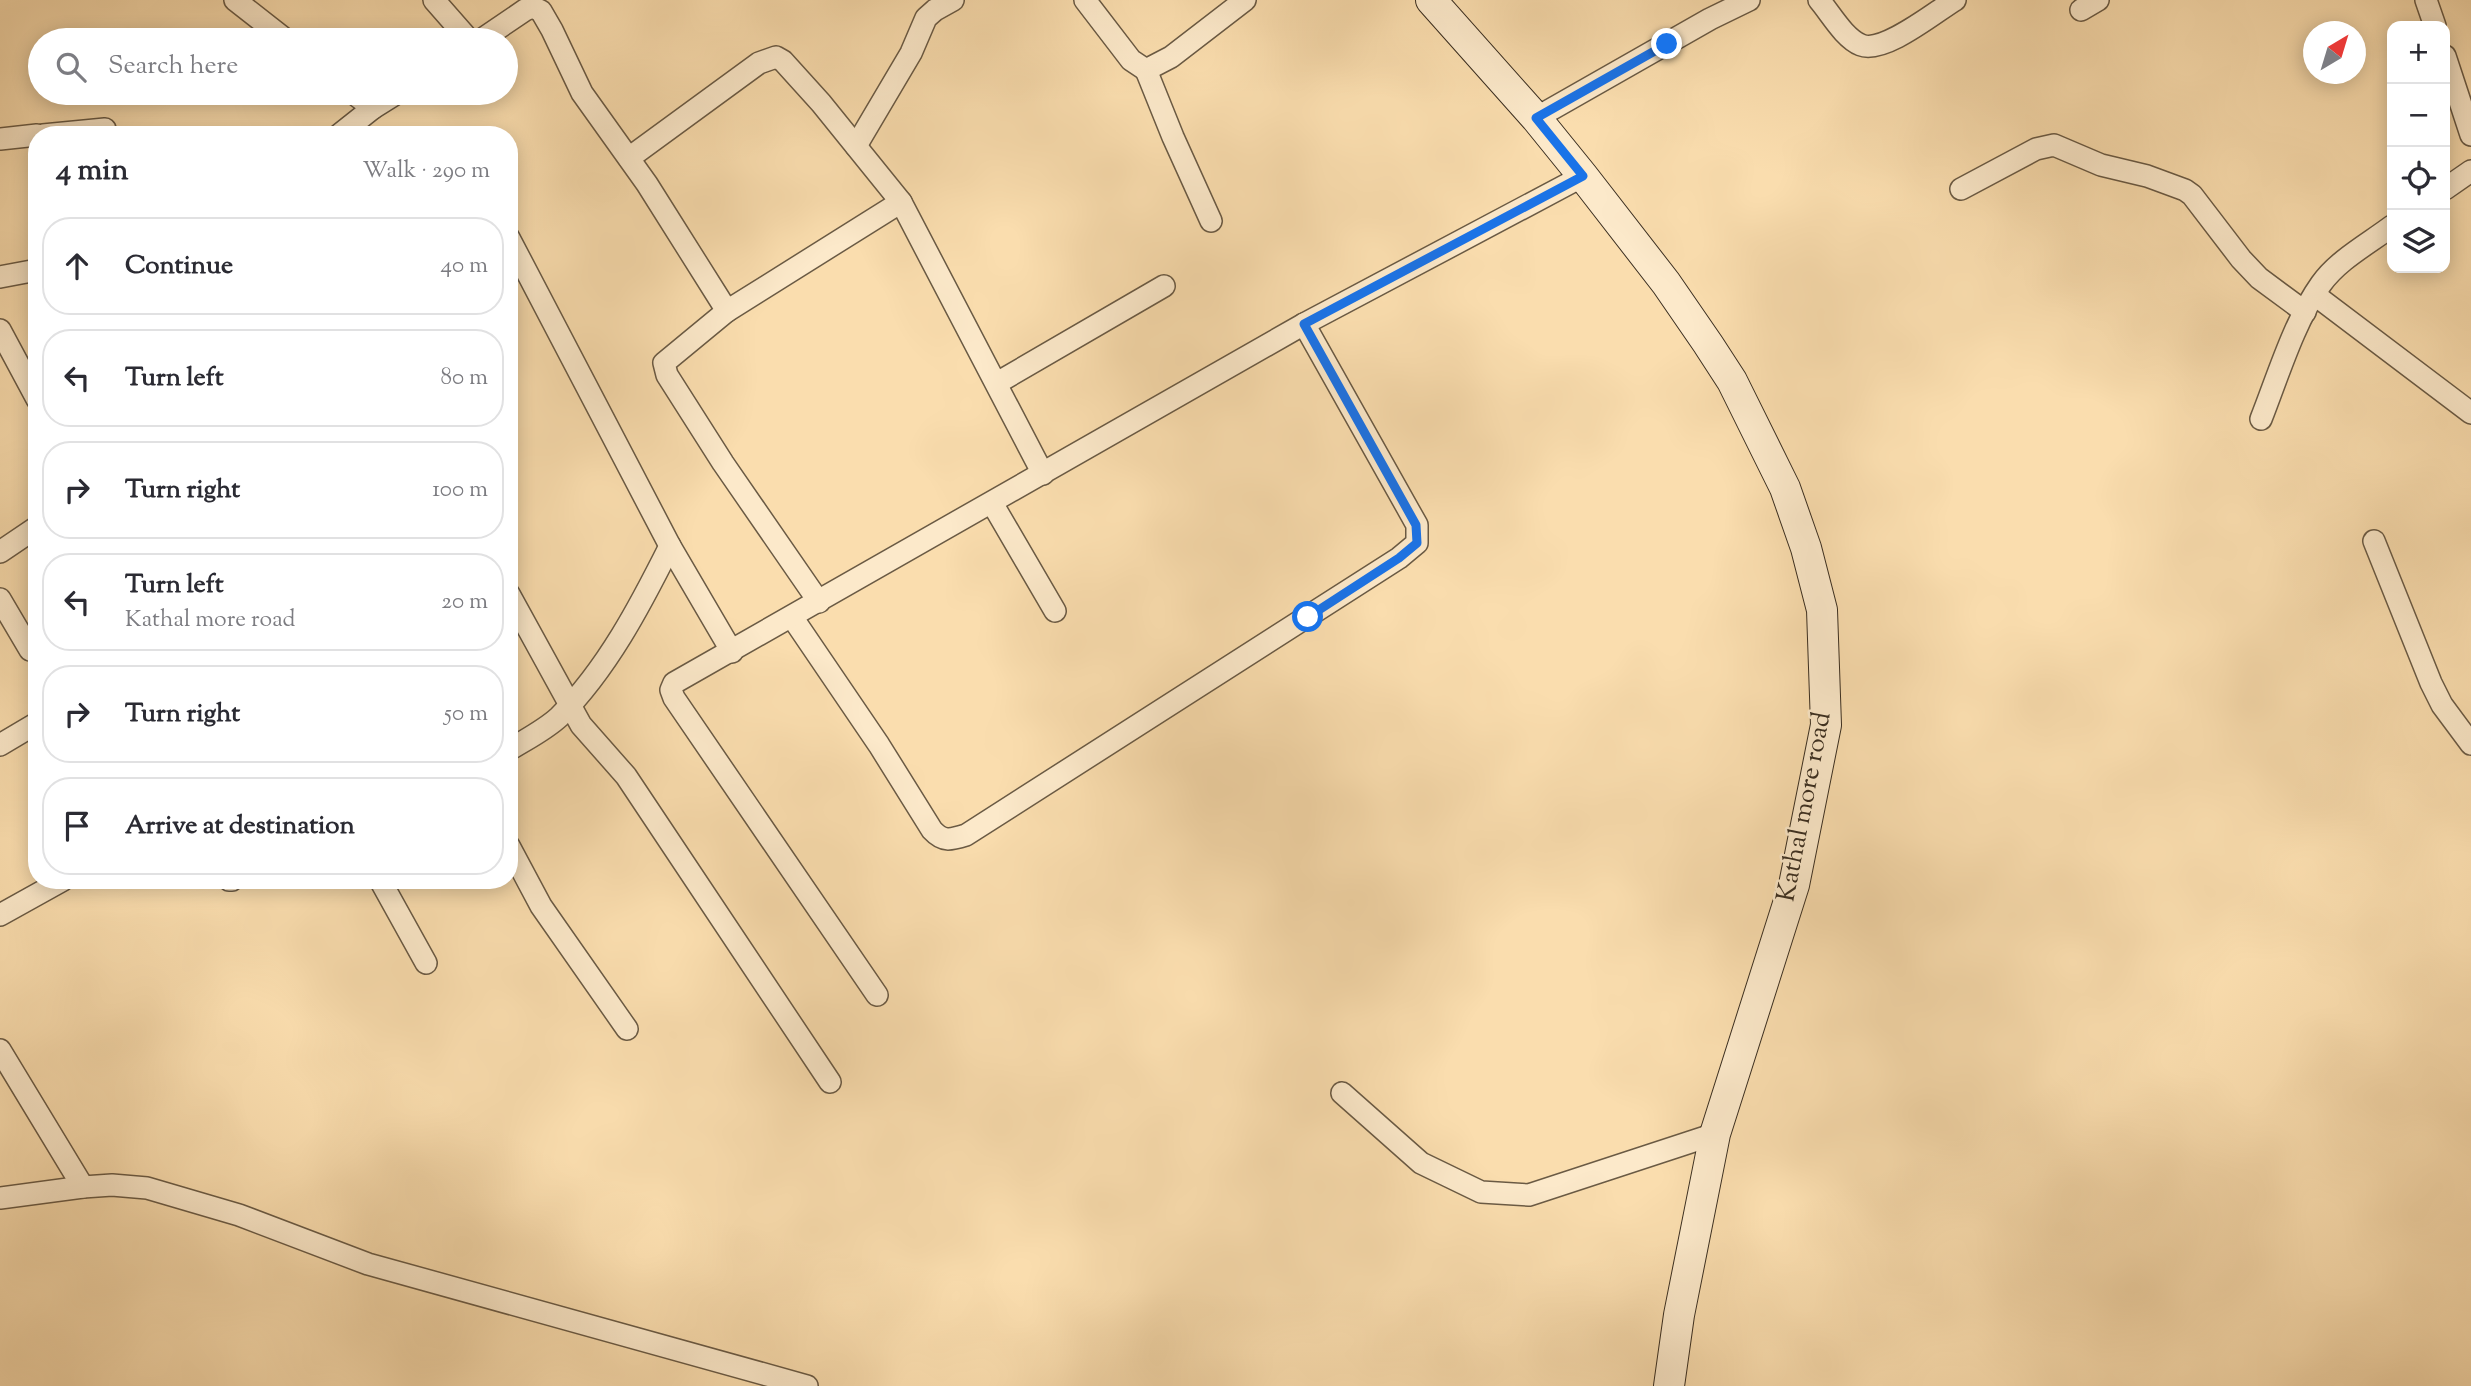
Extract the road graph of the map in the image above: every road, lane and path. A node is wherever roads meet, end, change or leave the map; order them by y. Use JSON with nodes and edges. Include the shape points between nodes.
{"nodes":[{"id":1,"x":235,"y":0,"type":"edge"},
{"id":2,"x":434,"y":0,"type":"edge"},
{"id":3,"x":953,"y":0,"type":"edge"},
{"id":4,"x":1085,"y":0,"type":"edge"},
{"id":5,"x":1245,"y":0,"type":"edge"},
{"id":6,"x":1431,"y":0,"type":"edge"},
{"id":7,"x":1749,"y":0,"type":"edge"},
{"id":8,"x":1819,"y":0,"type":"edge"},
{"id":9,"x":1955,"y":0,"type":"edge"},
{"id":10,"x":2426,"y":0,"type":"edge"},
{"id":11,"x":2433,"y":21,"type":"edge"},
{"id":12,"x":271,"y":28,"type":"edge"},
{"id":13,"x":458,"y":28,"type":"edge"},
{"id":14,"x":499,"y":28,"type":"edge"},
{"id":15,"x":1146,"y":70,"type":"junction"},
{"id":16,"x":2450,"y":71,"type":"edge"},
{"id":17,"x":369,"y":105,"type":"edge"},
{"id":18,"x":378,"y":105,"type":"edge"},
{"id":19,"x":373,"y":108,"type":"junction"},
{"id":20,"x":1536,"y":118,"type":"junction"},
{"id":21,"x":351,"y":126,"type":"edge"},
{"id":22,"x":2471,"y":135,"type":"edge"},
{"id":23,"x":28,"y":136,"type":"edge"},
{"id":24,"x":0,"y":139,"type":"edge"},
{"id":25,"x":856,"y":146,"type":"junction"},
{"id":26,"x":629,"y":158,"type":"junction"},
{"id":27,"x":2471,"y":171,"type":"edge"},
{"id":28,"x":1583,"y":176,"type":"junction"},
{"id":29,"x":2450,"y":186,"type":"edge"},
{"id":30,"x":1961,"y":189,"type":"dead end"},
{"id":31,"x":901,"y":202,"type":"junction"},
{"id":32,"x":1210,"y":221,"type":"dead end"},
{"id":33,"x":2387,"y":230,"type":"edge"},
{"id":34,"x":518,"y":255,"type":"edge"},
{"id":35,"x":28,"y":272,"type":"edge"},
{"id":36,"x":0,"y":277,"type":"edge"},
{"id":37,"x":1164,"y":286,"type":"dead end"},
{"id":38,"x":2310,"y":304,"type":"junction"},
{"id":39,"x":727,"y":311,"type":"junction"},
{"id":40,"x":1304,"y":324,"type":"junction"},
{"id":41,"x":0,"y":330,"type":"edge"},
{"id":42,"x":28,"y":382,"type":"edge"},
{"id":43,"x":997,"y":383,"type":"junction"},
{"id":44,"x":2471,"y":414,"type":"edge"},
{"id":45,"x":2261,"y":419,"type":"dead end"},
{"id":46,"x":1043,"y":474,"type":"junction"},
{"id":47,"x":992,"y":503,"type":"junction"},
{"id":48,"x":28,"y":533,"type":"edge"},
{"id":49,"x":2374,"y":541,"type":"dead end"},
{"id":50,"x":670,"y":545,"type":"junction"},
{"id":51,"x":0,"y":552,"type":"edge"},
{"id":52,"x":0,"y":599,"type":"edge"},
{"id":53,"x":819,"y":602,"type":"junction"},
{"id":54,"x":518,"y":611,"type":"edge"},
{"id":55,"x":1055,"y":611,"type":"dead end"},
{"id":56,"x":792,"y":617,"type":"junction"},
{"id":57,"x":28,"y":647,"type":"edge"},
{"id":58,"x":732,"y":652,"type":"junction"},
{"id":59,"x":569,"y":705,"type":"junction"},
{"id":60,"x":28,"y":728,"type":"edge"},
{"id":61,"x":518,"y":744,"type":"edge"},
{"id":62,"x":2471,"y":744,"type":"edge"},
{"id":63,"x":0,"y":745,"type":"edge"},
{"id":64,"x":518,"y":863,"type":"edge"},
{"id":65,"x":47,"y":889,"type":"edge"},
{"id":66,"x":385,"y":889,"type":"edge"},
{"id":67,"x":0,"y":915,"type":"edge"},
{"id":68,"x":426,"y":963,"type":"dead end"},
{"id":69,"x":877,"y":996,"type":"dead end"},
{"id":70,"x":627,"y":1028,"type":"dead end"},
{"id":71,"x":0,"y":1050,"type":"edge"},
{"id":72,"x":830,"y":1082,"type":"dead end"},
{"id":73,"x":1342,"y":1093,"type":"dead end"},
{"id":74,"x":1715,"y":1135,"type":"junction"},
{"id":75,"x":83,"y":1187,"type":"junction"},
{"id":76,"x":0,"y":1198,"type":"edge"},
{"id":77,"x":807,"y":1386,"type":"edge"},
{"id":78,"x":1669,"y":1386,"type":"edge"}],
"edges":[{"from":1,"to":12,"type":"street"},
{"from":2,"to":13,"type":"street"},
{"from":3,"to":25,"type":"street","via":[[926,18],[911,53]]},
{"from":4,"to":15,"type":"street","via":[[1131,60]]},
{"from":5,"to":15,"type":"street","via":[[1171,57]]},
{"from":6,"to":20,"type":"main road","name":"Kathal more road"},
{"from":7,"to":20,"type":"street"},
{"from":8,"to":9,"type":"street","via":[[1850,36],[1873,46]]},
{"from":10,"to":11,"type":"street"},
{"from":14,"to":26,"type":"street","via":[[532,7],[541,11],[582,93]]},
{"from":15,"to":32,"type":"street"},
{"from":16,"to":22,"type":"street"},
{"from":17,"to":19,"type":"street"},
{"from":18,"to":19,"type":"street"},
{"from":19,"to":21,"type":"street"},
{"from":20,"to":28,"type":"main road","name":"Kathal more road"},
{"from":23,"to":24,"type":"street"},
{"from":25,"to":26,"type":"street","via":[[776,57],[759,63]]},
{"from":25,"to":31,"type":"street"},
{"from":26,"to":39,"type":"street"},
{"from":27,"to":29,"type":"street"},
{"from":28,"to":40,"type":"street"},
{"from":28,"to":74,"type":"main road","name":"Kathal more road","via":[[1666,283],[1732,381],[1785,488],[1822,610],[1826,725],[1794,885]]},
{"from":30,"to":38,"type":"street","via":[[2036,149],[2054,145],[2192,195],[2259,278]]},
{"from":31,"to":39,"type":"street"},
{"from":31,"to":43,"type":"street"},
{"from":33,"to":38,"type":"street","via":[[2344,260],[2321,284]]},
{"from":34,"to":50,"type":"street"},
{"from":35,"to":36,"type":"street"},
{"from":37,"to":43,"type":"street"},
{"from":38,"to":44,"type":"street"},
{"from":38,"to":45,"type":"street"},
{"from":39,"to":53,"type":"street","via":[[664,363],[667,375]]},
{"from":40,"to":46,"type":"street"},
{"from":40,"to":56,"type":"street","via":[[1416,525],[1417,543],[1388,566],[966,835],[947,840],[932,830]]},
{"from":41,"to":42,"type":"street"},
{"from":43,"to":46,"type":"street"},
{"from":46,"to":47,"type":"street"},
{"from":47,"to":53,"type":"street"},
{"from":47,"to":55,"type":"street"},
{"from":48,"to":51,"type":"street"},
{"from":49,"to":62,"type":"street","via":[[2431,683]]},
{"from":50,"to":58,"type":"street"},
{"from":50,"to":59,"type":"street","via":[[641,603],[590,682]]},
{"from":52,"to":57,"type":"street"},
{"from":53,"to":56,"type":"street"},
{"from":54,"to":59,"type":"street"},
{"from":56,"to":58,"type":"street"},
{"from":58,"to":69,"type":"street","via":[[674,683],[674,698]]},
{"from":59,"to":61,"type":"street","via":[[557,719]]},
{"from":59,"to":72,"type":"street","via":[[626,776]]},
{"from":60,"to":63,"type":"street"},
{"from":64,"to":70,"type":"street","via":[[541,906]]},
{"from":65,"to":67,"type":"street"},
{"from":66,"to":68,"type":"street"},
{"from":71,"to":75,"type":"street"},
{"from":73,"to":74,"type":"street","via":[[1421,1163],[1481,1192],[1529,1195]]},
{"from":74,"to":78,"type":"main road","name":"Kathal more road"},
{"from":75,"to":76,"type":"street"},
{"from":75,"to":77,"type":"street","via":[[147,1188],[200,1202],[368,1264]]}]}
